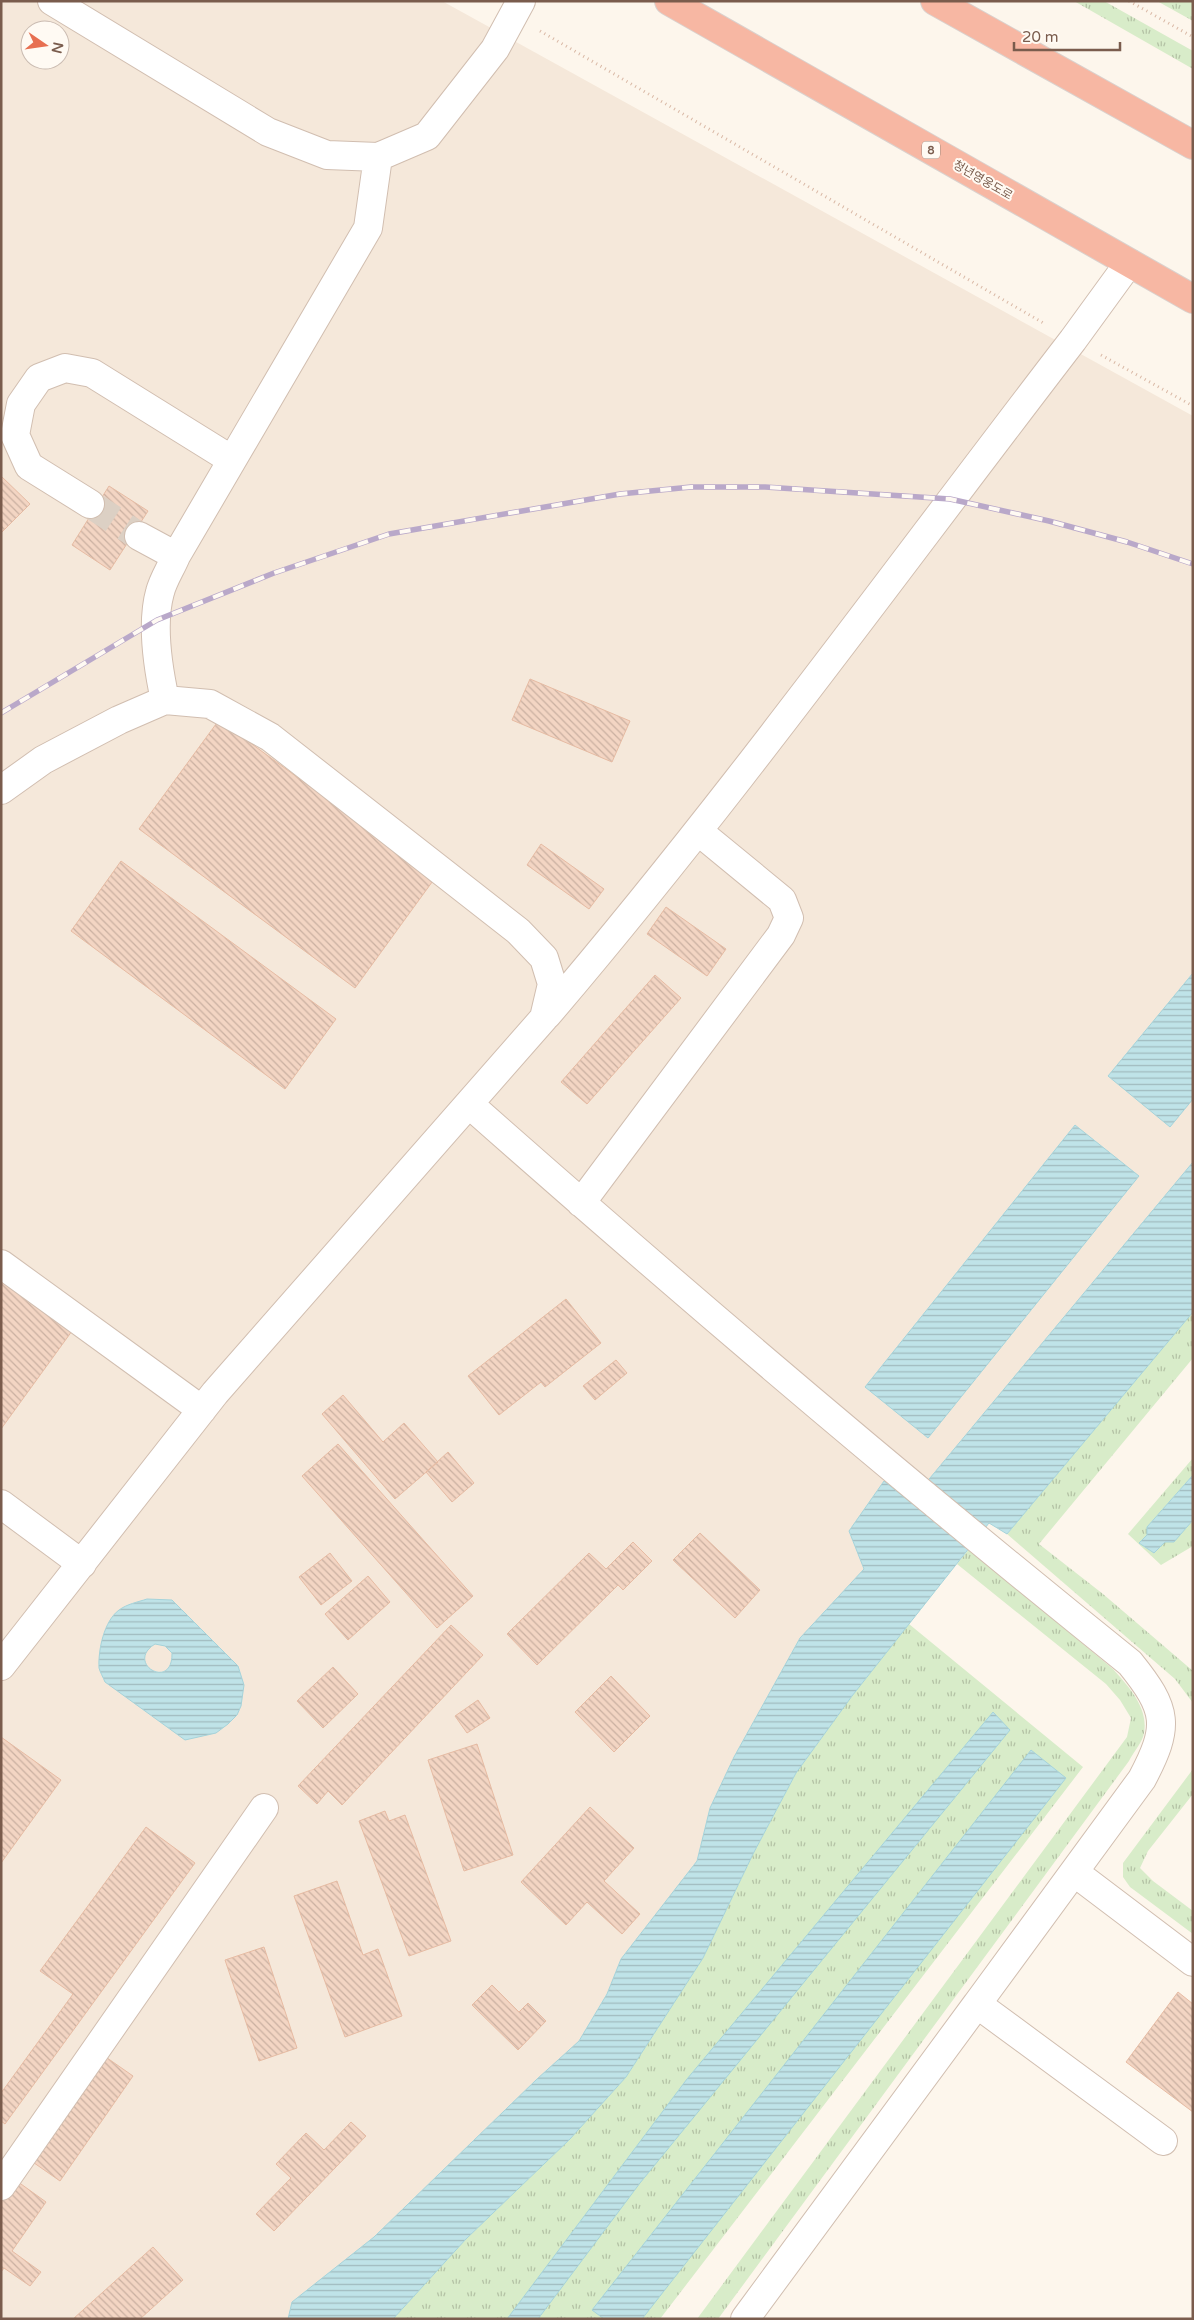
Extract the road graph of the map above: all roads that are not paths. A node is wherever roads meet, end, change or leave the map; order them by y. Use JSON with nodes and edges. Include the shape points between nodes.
{"nodes":[{"id":1,"x":52,"y":1,"type":"edge"},
{"id":2,"x":669,"y":1,"type":"edge"},
{"id":3,"x":935,"y":1,"type":"edge"},
{"id":4,"x":517,"y":8,"type":"edge"},
{"id":5,"x":1193,"y":145,"type":"edge"},
{"id":6,"x":378,"y":158,"type":"junction"},
{"id":7,"x":1129,"y":263,"type":"junction"},
{"id":8,"x":1193,"y":299,"type":"edge"},
{"id":9,"x":232,"y":460,"type":"junction"},
{"id":10,"x":90,"y":504,"type":"tunnel mouth"},
{"id":11,"x":139,"y":536,"type":"tunnel mouth"},
{"id":12,"x":176,"y":556,"type":"junction"},
{"id":13,"x":164,"y":700,"type":"junction"},
{"id":14,"x":1,"y":790,"type":"edge"},
{"id":15,"x":698,"y":831,"type":"junction"},
{"id":16,"x":544,"y":1018,"type":"junction"},
{"id":17,"x":469,"y":1104,"type":"junction"},
{"id":18,"x":580,"y":1203,"type":"junction"},
{"id":19,"x":1,"y":1264,"type":"edge"},
{"id":20,"x":202,"y":1410,"type":"junction"},
{"id":21,"x":1,"y":1504,"type":"edge"},
{"id":22,"x":82,"y":1564,"type":"junction"},
{"id":23,"x":1,"y":1666,"type":"edge"},
{"id":24,"x":264,"y":1808,"type":"dead end"},
{"id":25,"x":1074,"y":1872,"type":"junction"},
{"id":26,"x":1193,"y":1962,"type":"edge"},
{"id":27,"x":977,"y":2004,"type":"junction"},
{"id":28,"x":1163,"y":2142,"type":"dead end"},
{"id":29,"x":1,"y":2186,"type":"edge"},
{"id":30,"x":745,"y":2319,"type":"edge"}],
"edges":[{"from":1,"to":6,"type":"street","via":[[268,132],[327,155]]},
{"from":2,"to":7,"type":"highway","name":"청년영웅도로","number":"8"},
{"from":3,"to":5,"type":"highway"},
{"from":4,"to":6,"type":"street","via":[[495,50],[427,136]]},
{"from":6,"to":9,"type":"street","via":[[368,228]]},
{"from":7,"to":8,"type":"highway","name":"청년영웅도로","number":"8"},
{"from":7,"to":15,"type":"street"},
{"from":9,"to":10,"type":"street","via":[[92,373],[65,368],[39,378],[20,404],[15,435],[29,466]]},
{"from":9,"to":12,"type":"street"},
{"from":11,"to":12,"type":"street"},
{"from":12,"to":13,"type":"street","via":[[160,592],[157,620],[158,666]]},
{"from":13,"to":14,"type":"street","via":[[43,760]]},
{"from":13,"to":16,"type":"street","via":[[210,704],[270,737],[518,931],[544,958],[552,984]]},
{"from":15,"to":16,"type":"street","via":[[634,913]]},
{"from":15,"to":18,"type":"street","via":[[782,900],[789,918],[776,942]]},
{"from":16,"to":17,"type":"street"},
{"from":17,"to":18,"type":"street"},
{"from":17,"to":20,"type":"street"},
{"from":18,"to":25,"type":"street","via":[[985,1546],[1130,1663],[1147,1684],[1158,1704],[1163,1727],[1155,1754],[1142,1779]]},
{"from":19,"to":20,"type":"street"},
{"from":20,"to":22,"type":"street"},
{"from":21,"to":22,"type":"street"},
{"from":22,"to":23,"type":"street"},
{"from":24,"to":29,"type":"street"},
{"from":25,"to":26,"type":"street"},
{"from":25,"to":27,"type":"street"},
{"from":27,"to":28,"type":"street"},
{"from":27,"to":30,"type":"street"}]}
